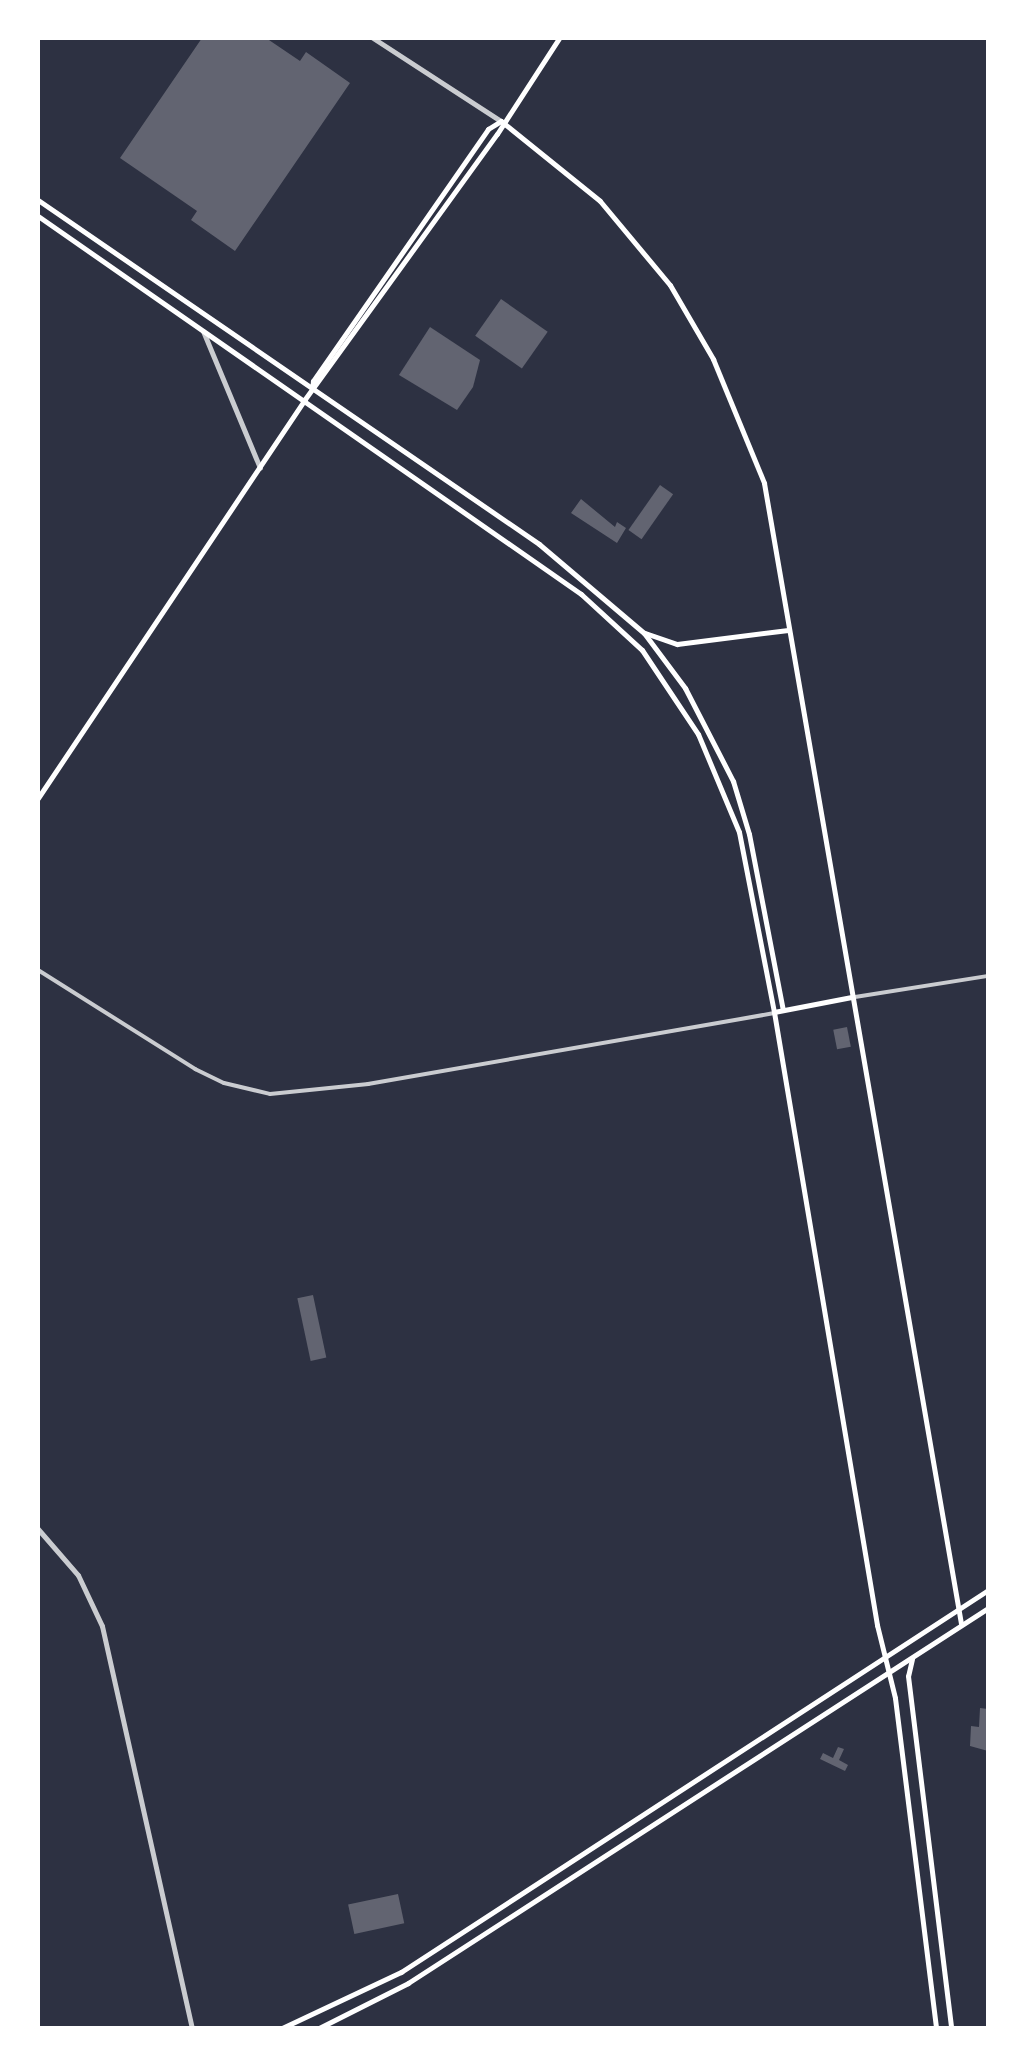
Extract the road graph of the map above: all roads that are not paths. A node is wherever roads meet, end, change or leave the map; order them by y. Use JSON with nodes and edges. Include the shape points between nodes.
{"nodes":[{"id":1,"x":373,"y":38,"type":"edge"},
{"id":2,"x":559,"y":38,"type":"edge"},
{"id":3,"x":502,"y":121,"type":"junction"},
{"id":4,"x":38,"y":200,"type":"edge"},
{"id":5,"x":38,"y":216,"type":"edge"},
{"id":6,"x":202,"y":328,"type":"junction"},
{"id":7,"x":312,"y":389,"type":"junction"},
{"id":8,"x":305,"y":399,"type":"junction"},
{"id":9,"x":260,"y":468,"type":"junction"},
{"id":10,"x":788,"y":630,"type":"junction"},
{"id":11,"x":644,"y":633,"type":"junction"},
{"id":12,"x":38,"y":798,"type":"edge"},
{"id":13,"x":38,"y":970,"type":"edge"},
{"id":14,"x":988,"y":976,"type":"edge"},
{"id":15,"x":852,"y":997,"type":"junction"},
{"id":16,"x":783,"y":1010,"type":"junction"},
{"id":17,"x":774,"y":1012,"type":"junction"},
{"id":18,"x":38,"y":1529,"type":"edge"},
{"id":19,"x":988,"y":1590,"type":"edge"},
{"id":20,"x":988,"y":1608,"type":"edge"},
{"id":21,"x":958,"y":1610,"type":"junction"},
{"id":22,"x":961,"y":1624,"type":"junction"},
{"id":23,"x":914,"y":1656,"type":"junction"},
{"id":24,"x":884,"y":1658,"type":"junction"},
{"id":25,"x":888,"y":1673,"type":"junction"},
{"id":26,"x":192,"y":2028,"type":"edge"},
{"id":27,"x":282,"y":2028,"type":"edge"},
{"id":28,"x":319,"y":2028,"type":"edge"},
{"id":29,"x":936,"y":2028,"type":"edge"},
{"id":30,"x":951,"y":2028,"type":"edge"}],
"edges":[{"from":1,"to":3,"type":"street"},
{"from":2,"to":3,"type":"main road"},
{"from":3,"to":7,"type":"main road"},
{"from":3,"to":10,"type":"main road","via":[[600,202],[688,309],[764,482]]},
{"from":4,"to":7,"type":"main road"},
{"from":5,"to":6,"type":"main road"},
{"from":6,"to":8,"type":"main road"},
{"from":6,"to":9,"type":"street"},
{"from":7,"to":8,"type":"main road"},
{"from":7,"to":11,"type":"main road","via":[[539,544]]},
{"from":8,"to":9,"type":"main road"},
{"from":8,"to":17,"type":"main road","via":[[582,594],[664,677],[698,734],[739,832]]},
{"from":9,"to":12,"type":"main road"},
{"from":10,"to":11,"type":"main road","via":[[677,644]]},
{"from":10,"to":15,"type":"main road"},
{"from":11,"to":16,"type":"main road","via":[[710,731],[733,782]]},
{"from":13,"to":17,"type":"street","via":[[176,1059],[224,1083],[270,1094],[368,1084]]},
{"from":14,"to":15,"type":"street"},
{"from":15,"to":16,"type":"main road"},
{"from":15,"to":21,"type":"main road"},
{"from":16,"to":17,"type":"main road"},
{"from":17,"to":24,"type":"main road"},
{"from":18,"to":26,"type":"street","via":[[78,1575],[102,1626]]},
{"from":19,"to":21,"type":"main road"},
{"from":20,"to":22,"type":"main road"},
{"from":21,"to":22,"type":"main road"},
{"from":21,"to":24,"type":"main road"},
{"from":22,"to":23,"type":"main road"},
{"from":23,"to":25,"type":"main road"},
{"from":23,"to":30,"type":"main road","via":[[908,1676]]},
{"from":24,"to":25,"type":"main road"},
{"from":24,"to":27,"type":"main road","via":[[409,1967]]},
{"from":25,"to":28,"type":"main road","via":[[408,1983]]},
{"from":25,"to":29,"type":"main road"}]}
